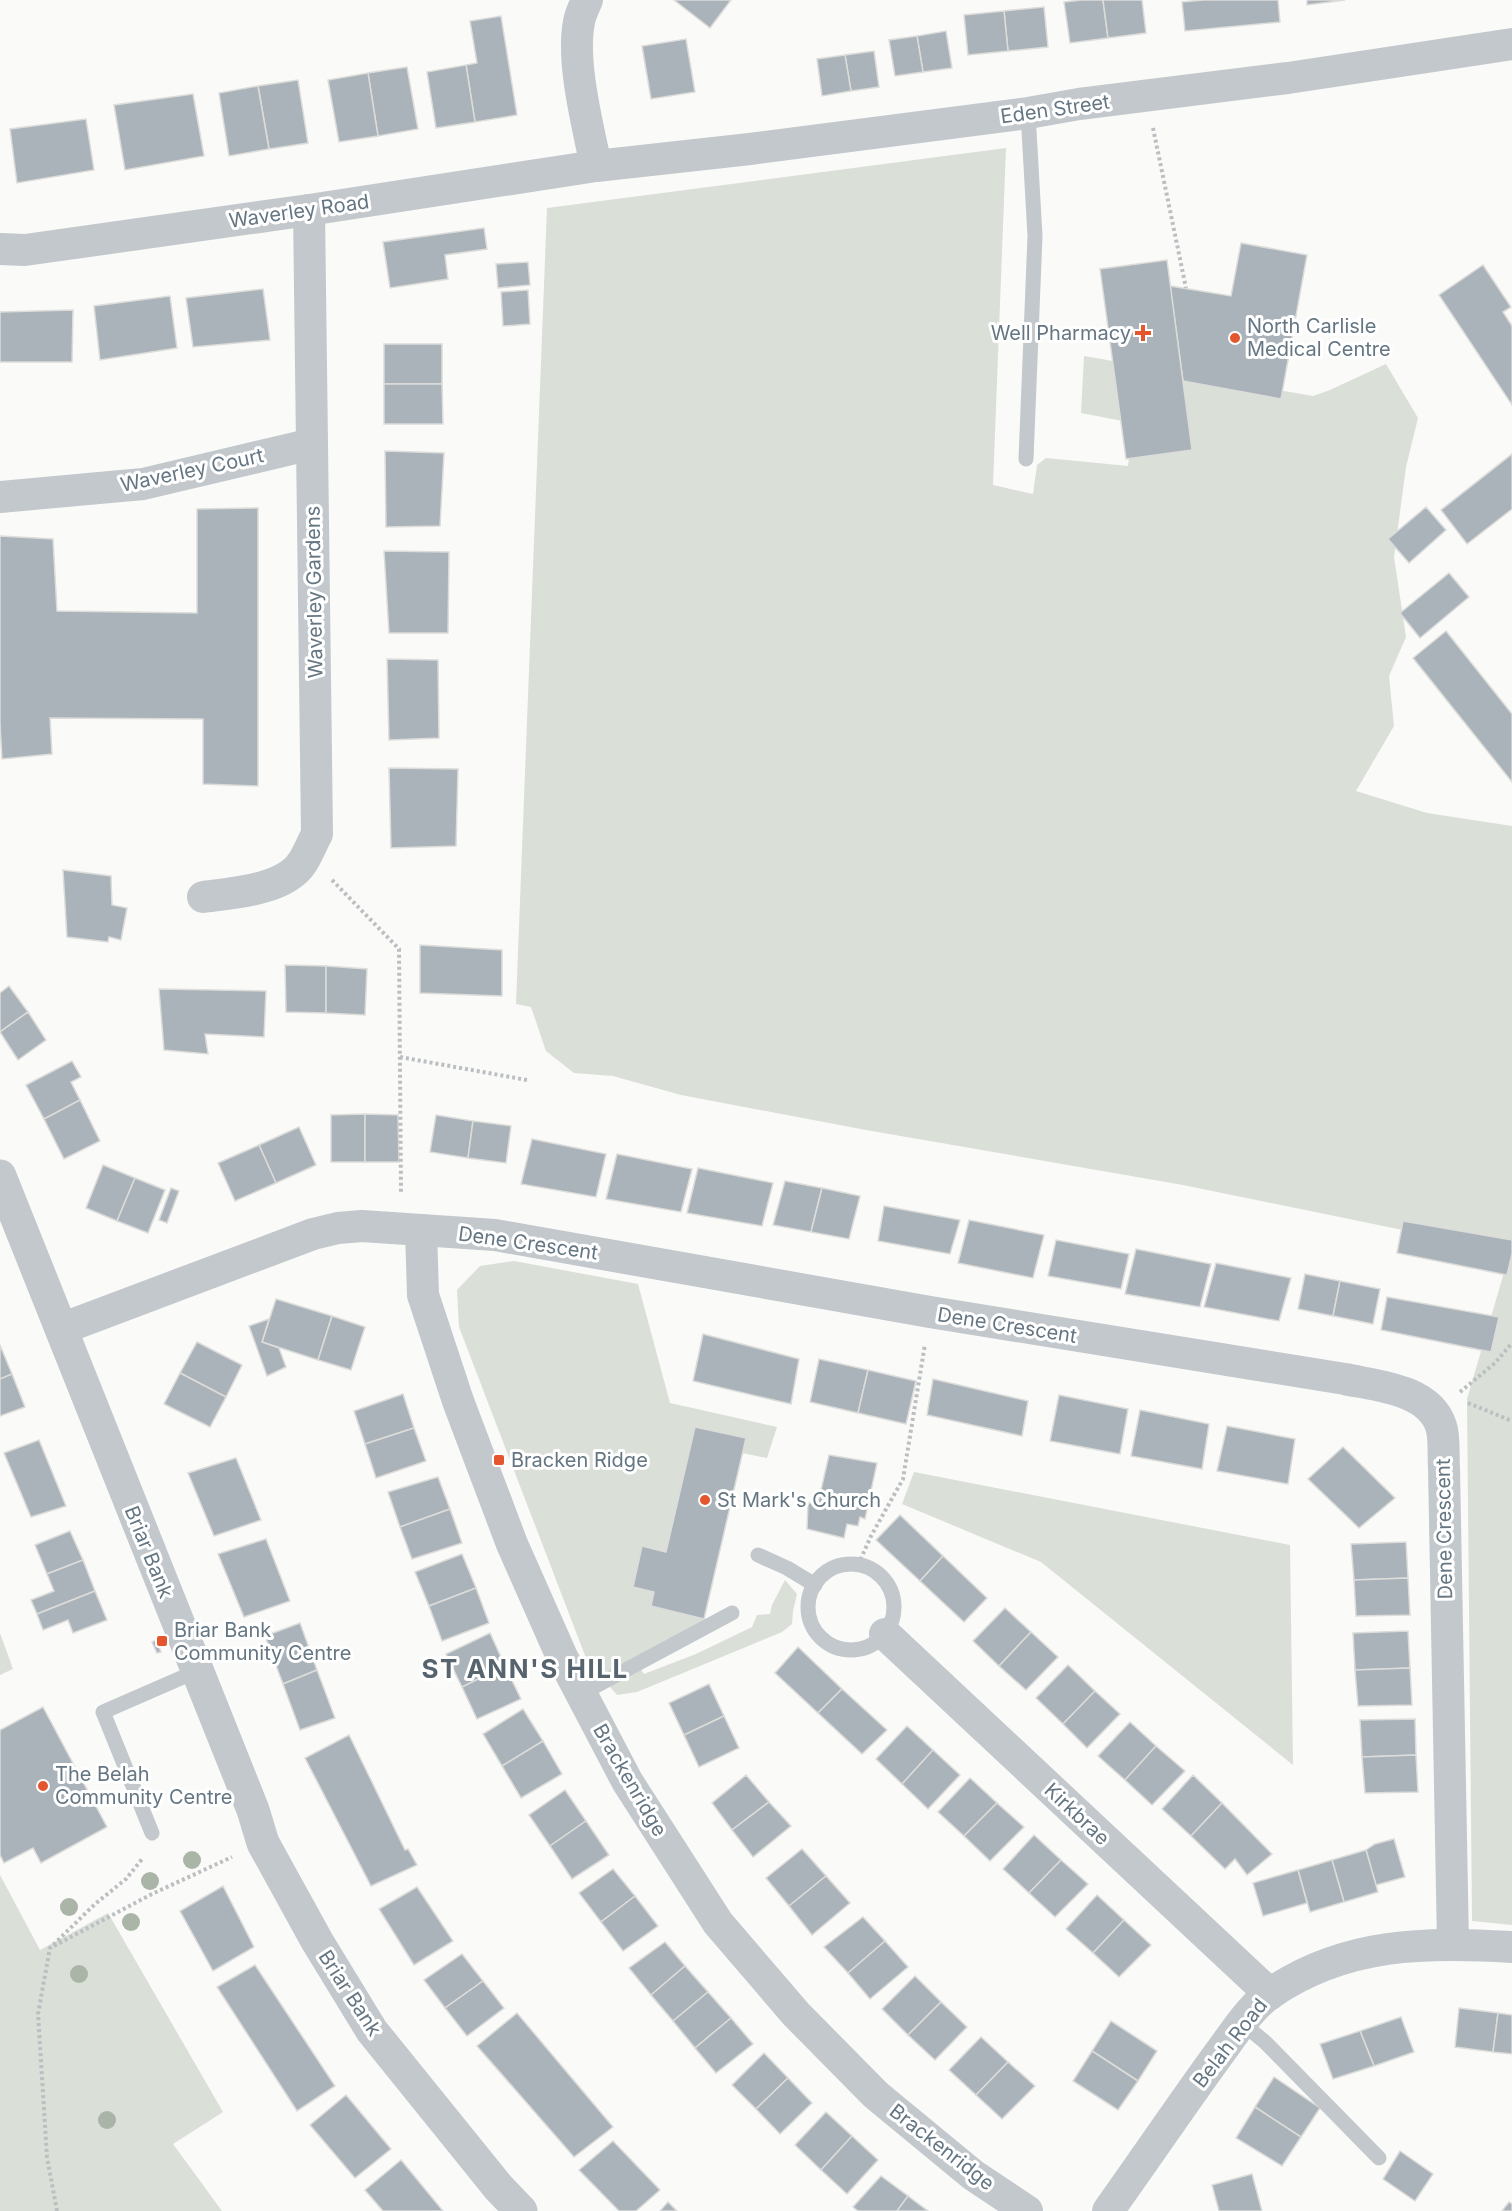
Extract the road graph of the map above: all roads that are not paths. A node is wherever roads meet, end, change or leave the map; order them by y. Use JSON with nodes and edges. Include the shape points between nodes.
{"nodes":[{"id":1,"x":587,"y":0,"type":"edge"},
{"id":2,"x":1512,"y":44,"type":"edge"},
{"id":3,"x":1028,"y":113,"type":"junction"},
{"id":4,"x":596,"y":166,"type":"junction"},
{"id":5,"x":309,"y":210,"type":"junction"},
{"id":6,"x":0,"y":249,"type":"edge"},
{"id":7,"x":312,"y":444,"type":"junction"},
{"id":8,"x":1026,"y":459,"type":"dead end"},
{"id":9,"x":0,"y":497,"type":"edge"},
{"id":10,"x":203,"y":897,"type":"dead end"},
{"id":11,"x":0,"y":1176,"type":"edge"},
{"id":12,"x":411,"y":1229,"type":"junction"},
{"id":13,"x":61,"y":1329,"type":"junction"},
{"id":14,"x":758,"y":1555,"type":"dead end"},
{"id":15,"x":815,"y":1585,"type":"junction"},
{"id":16,"x":732,"y":1613,"type":"dead end"},
{"id":17,"x":885,"y":1634,"type":"junction"},
{"id":18,"x":196,"y":1671,"type":"junction"},
{"id":19,"x":581,"y":1694,"type":"junction"},
{"id":20,"x":152,"y":1833,"type":"road end"},
{"id":21,"x":1453,"y":1944,"type":"junction"},
{"id":22,"x":1512,"y":1947,"type":"edge"},
{"id":23,"x":1270,"y":1994,"type":"junction"},
{"id":24,"x":1242,"y":2023,"type":"junction"},
{"id":25,"x":1379,"y":2158,"type":"dead end"},
{"id":26,"x":521,"y":2211,"type":"edge"},
{"id":27,"x":1027,"y":2211,"type":"edge"},
{"id":28,"x":1108,"y":2211,"type":"edge"}],
"edges":[{"from":1,"to":4,"type":"street","via":[[579,21],[577,49]]},
{"from":2,"to":3,"type":"street","name":"Eden Street"},
{"from":3,"to":4,"type":"street","name":"Eden Street"},
{"from":3,"to":8,"type":"lane","via":[[1035,236]]},
{"from":4,"to":5,"type":"street","name":"Waverley Road"},
{"from":5,"to":6,"type":"street","name":"Waverley Road","via":[[25,250]]},
{"from":5,"to":7,"type":"street","name":"Waverley Gardens"},
{"from":7,"to":9,"type":"street","name":"Waverley Court","via":[[143,484]]},
{"from":7,"to":10,"type":"street","name":"Waverley Gardens","via":[[317,834],[301,864],[284,879],[249,890]]},
{"from":11,"to":13,"type":"street","name":"Briar Bank"},
{"from":12,"to":13,"type":"street","name":"Dene Crescent","via":[[362,1226],[313,1234]]},
{"from":12,"to":19,"type":"street","name":"Brackenridge","via":[[423,1295],[458,1401],[512,1544]]},
{"from":12,"to":21,"type":"street","name":"Dene Crescent","via":[[495,1235],[930,1312],[1345,1379],[1405,1392],[1429,1407],[1441,1426],[1444,1468]]},
{"from":13,"to":18,"type":"street","name":"Briar Bank"},
{"from":14,"to":15,"type":"lane"},
{"from":15,"to":17,"type":"lane","via":[[808,1605],[810,1618],[824,1641],[856,1649],[875,1643]]},
{"from":15,"to":17,"type":"lane","via":[[829,1570],[843,1565],[872,1569],[891,1591],[892,1621]]},
{"from":16,"to":19,"type":"lane"},
{"from":17,"to":23,"type":"street","name":"Kirkbrae"},
{"from":18,"to":20,"type":"lane","via":[[103,1712]]},
{"from":18,"to":26,"type":"street","name":"Briar Bank","via":[[263,1843],[317,1941],[372,2031]]},
{"from":19,"to":27,"type":"street","name":"Brackenridge","via":[[627,1781],[718,1923],[788,2005],[876,2095],[973,2175]]},
{"from":21,"to":22,"type":"street","name":"Belah Road"},
{"from":21,"to":23,"type":"street","name":"Belah Road","via":[[1397,1946],[1354,1956],[1313,1970]]},
{"from":23,"to":24,"type":"street","name":"Belah Road"},
{"from":24,"to":25,"type":"lane"},
{"from":24,"to":28,"type":"street","name":"Belah Road"}]}
